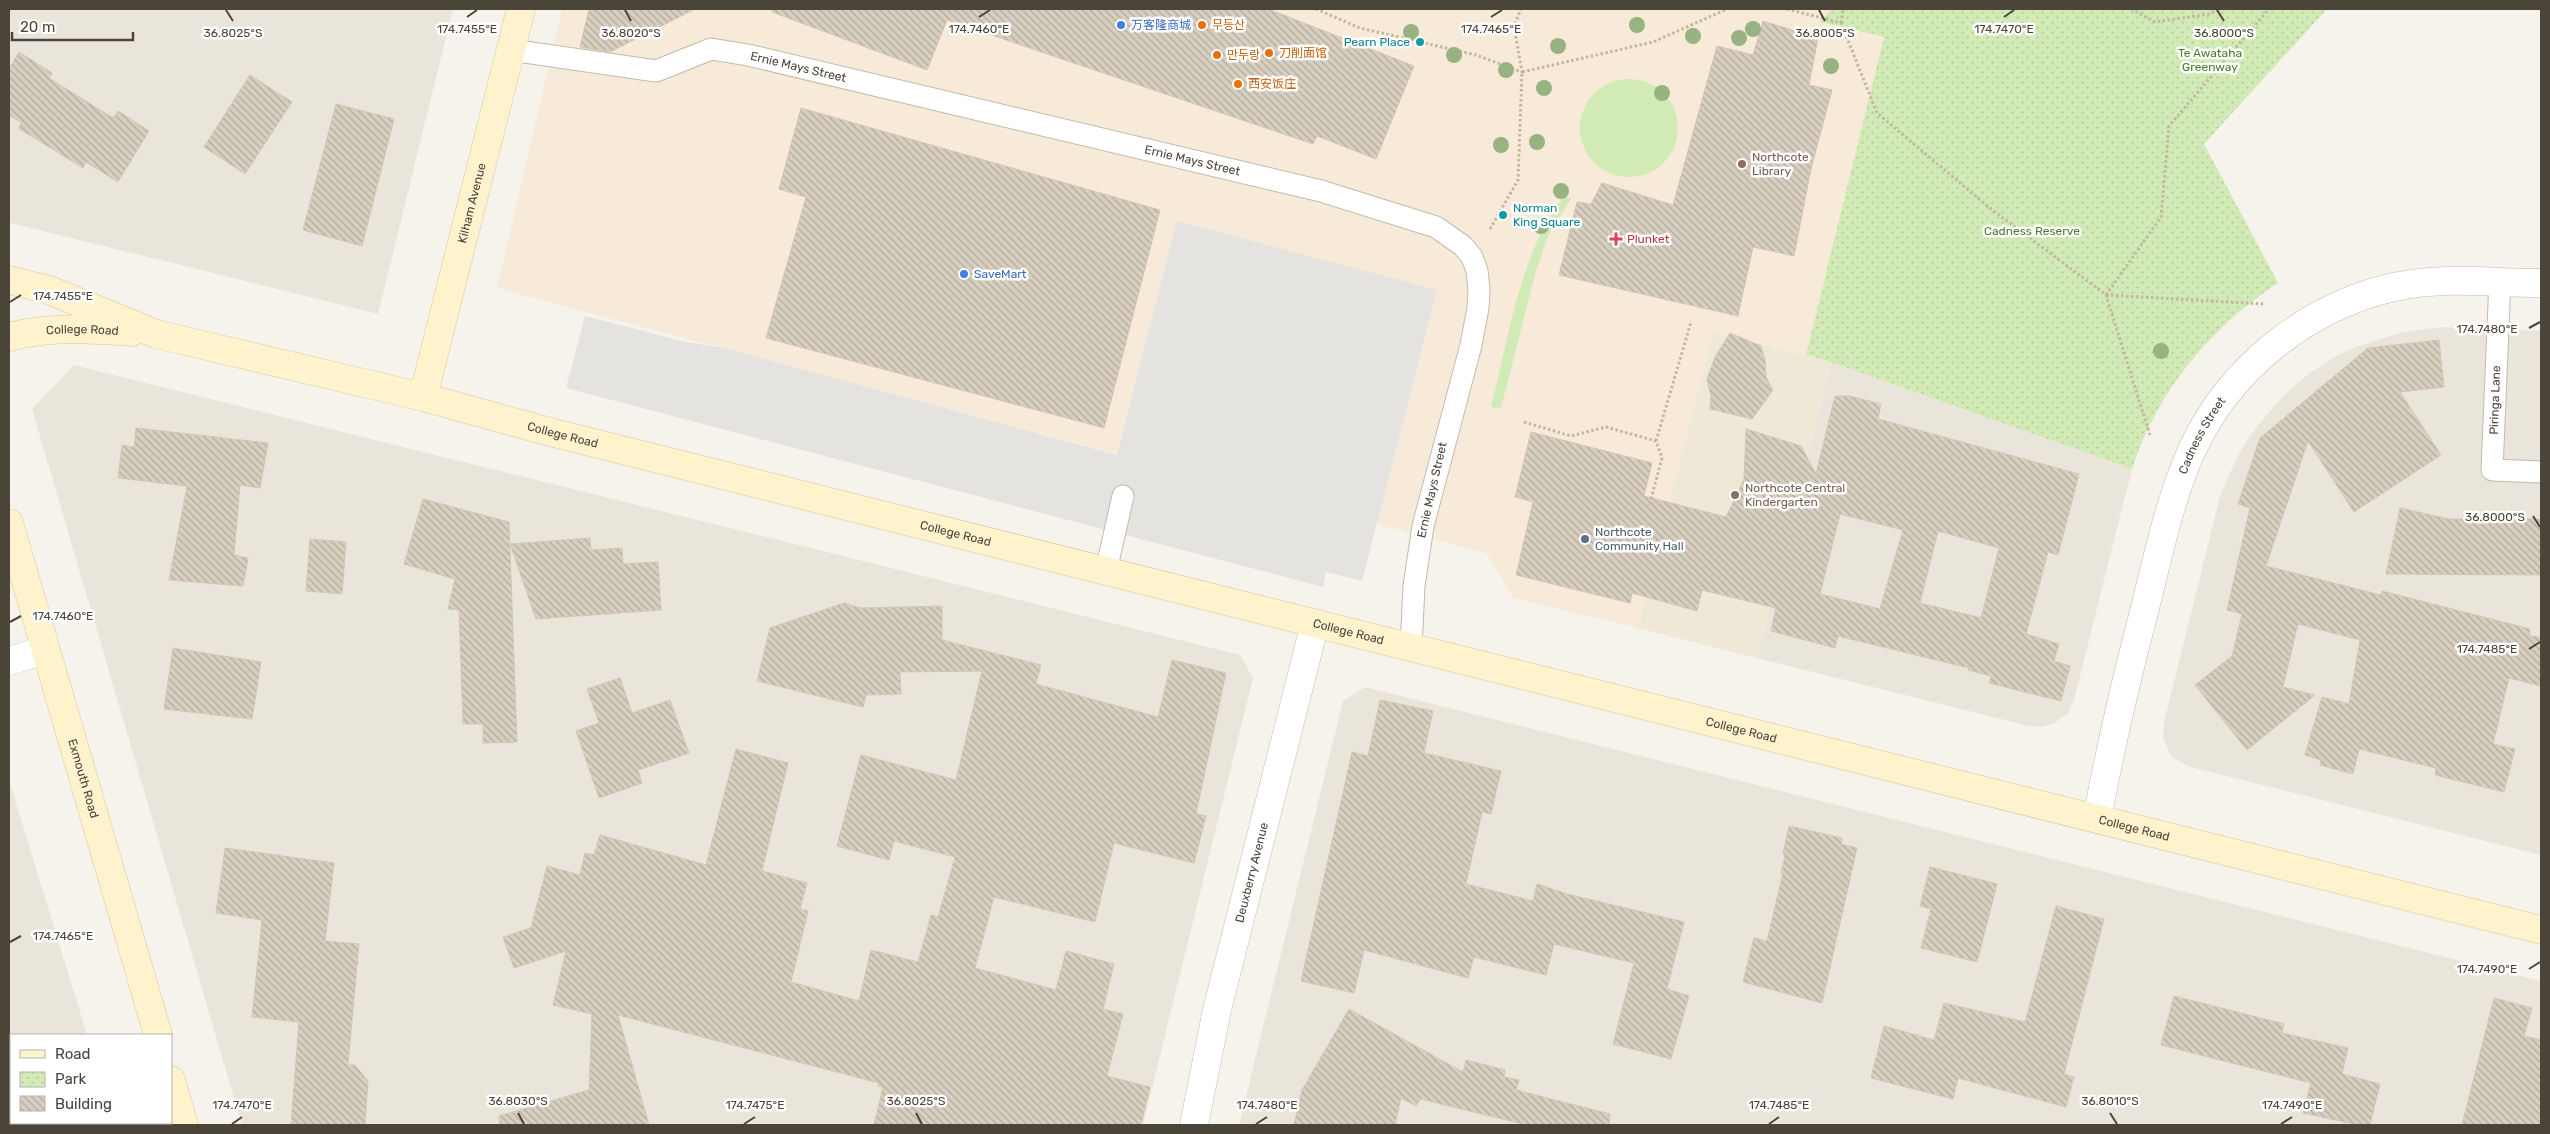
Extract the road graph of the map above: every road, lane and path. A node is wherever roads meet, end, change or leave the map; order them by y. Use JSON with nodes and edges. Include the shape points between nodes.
{"nodes":[{"id":1,"x":521,"y":9,"type":"edge"},
{"id":2,"x":1316,"y":9,"type":"edge"},
{"id":3,"x":1520,"y":9,"type":"edge"},
{"id":4,"x":1727,"y":9,"type":"edge"},
{"id":5,"x":1787,"y":9,"type":"edge"},
{"id":6,"x":1843,"y":9,"type":"edge"},
{"id":7,"x":2131,"y":9,"type":"edge"},
{"id":8,"x":2219,"y":9,"type":"edge"},
{"id":9,"x":2269,"y":9,"type":"edge"},
{"id":10,"x":1842,"y":23,"type":"junction"},
{"id":11,"x":512,"y":50,"type":"junction"},
{"id":12,"x":1522,"y":72,"type":"junction"},
{"id":13,"x":1472,"y":257,"type":"junction"},
{"id":14,"x":9,"y":280,"type":"edge"},
{"id":15,"x":2500,"y":280,"type":"junction"},
{"id":16,"x":2541,"y":283,"type":"edge"},
{"id":17,"x":2106,"y":295,"type":"junction"},
{"id":18,"x":2265,"y":304,"type":"dead end"},
{"id":19,"x":1691,"y":322,"type":"dead end"},
{"id":20,"x":156,"y":334,"type":"junction"},
{"id":21,"x":9,"y":337,"type":"edge"},
{"id":22,"x":423,"y":397,"type":"junction"},
{"id":23,"x":1524,"y":422,"type":"dead end"},
{"id":24,"x":2150,"y":435,"type":"dead end"},
{"id":25,"x":1656,"y":441,"type":"junction"},
{"id":26,"x":2541,"y":472,"type":"edge"},
{"id":27,"x":1124,"y":496,"type":"dead end"},
{"id":28,"x":1651,"y":499,"type":"dead end"},
{"id":29,"x":9,"y":523,"type":"edge"},
{"id":30,"x":1106,"y":571,"type":"junction"},
{"id":31,"x":1315,"y":623,"type":"junction"},
{"id":32,"x":1411,"y":648,"type":"junction"},
{"id":33,"x":45,"y":650,"type":"junction"},
{"id":34,"x":9,"y":661,"type":"edge"},
{"id":35,"x":2097,"y":819,"type":"junction"},
{"id":36,"x":2541,"y":930,"type":"edge"},
{"id":37,"x":158,"y":1034,"type":"edge"},
{"id":38,"x":172,"y":1083,"type":"edge"},
{"id":39,"x":184,"y":1125,"type":"edge"},
{"id":40,"x":1194,"y":1125,"type":"edge"}],
"edges":[{"from":1,"to":11,"type":"main road","name":"Kilham Avenue"},
{"from":2,"to":12,"type":"path","via":[[1360,28],[1476,55]]},
{"from":3,"to":12,"type":"path","via":[[1514,26]]},
{"from":4,"to":12,"type":"path","via":[[1653,42]]},
{"from":5,"to":10,"type":"path"},
{"from":6,"to":10,"type":"path"},
{"from":7,"to":8,"type":"path","via":[[2154,22],[2209,14]]},
{"from":9,"to":17,"type":"path","via":[[2169,126],[2161,217]]},
{"from":10,"to":17,"type":"path","via":[[1877,113],[1991,209]]},
{"from":11,"to":13,"type":"lane","name":"Ernie Mays Street","via":[[656,71],[711,49],[748,55],[1321,191],[1436,227],[1453,237]]},
{"from":11,"to":22,"type":"main road","name":"Kilham Avenue"},
{"from":12,"to":13,"type":"path","via":[[1518,180]]},
{"from":13,"to":32,"type":"lane","name":"Ernie Mays Street","via":[[1478,280],[1478,308],[1422,526],[1414,586]]},
{"from":14,"to":20,"type":"main road","name":"College Road","via":[[49,290]]},
{"from":15,"to":16,"type":"street","name":"Cadness Street"},
{"from":15,"to":26,"type":"lane","name":"Piringa Lane","via":[[2492,470]]},
{"from":15,"to":35,"type":"street","name":"Cadness Street","via":[[2418,282],[2337,307],[2275,344],[2248,367],[2228,393],[2191,452],[2176,496],[2113,734]]},
{"from":17,"to":18,"type":"path"},
{"from":17,"to":24,"type":"path"},
{"from":19,"to":25,"type":"path"},
{"from":20,"to":21,"type":"main road","name":"College Road","via":[[82,328]]},
{"from":20,"to":22,"type":"main road","name":"College Road"},
{"from":22,"to":30,"type":"main road","name":"College Road"},
{"from":23,"to":25,"type":"path","via":[[1571,436],[1606,427]]},
{"from":25,"to":28,"type":"path","via":[[1662,458]]},
{"from":27,"to":30,"type":"lane"},
{"from":29,"to":33,"type":"main road","name":"Exmouth Road"},
{"from":30,"to":31,"type":"main road","name":"College Road"},
{"from":31,"to":32,"type":"main road","name":"College Road"},
{"from":31,"to":40,"type":"street","name":"Deuxberry Avenue","via":[[1218,1010]]},
{"from":32,"to":35,"type":"main road","name":"College Road"},
{"from":33,"to":34,"type":"street"},
{"from":33,"to":37,"type":"main road","name":"Exmouth Road"},
{"from":35,"to":36,"type":"main road","name":"College Road"},
{"from":38,"to":39,"type":"main road"}]}
